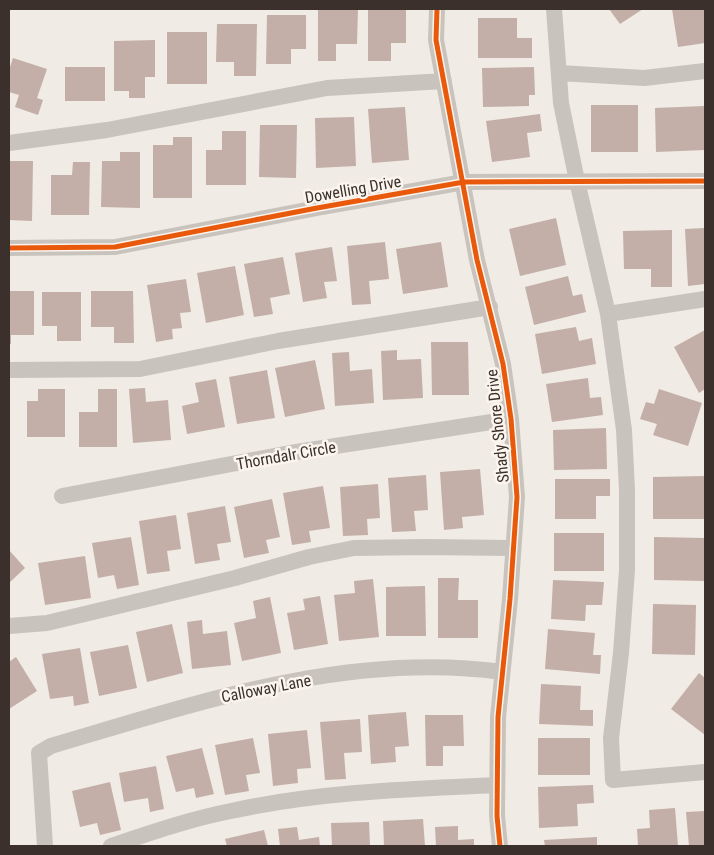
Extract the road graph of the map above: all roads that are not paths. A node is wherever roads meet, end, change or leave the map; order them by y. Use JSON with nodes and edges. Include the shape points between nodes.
{"nodes":[{"id":1,"x":437,"y":9,"type":"edge"},
{"id":2,"x":554,"y":9,"type":"edge"},
{"id":3,"x":705,"y":71,"type":"edge"},
{"id":4,"x":559,"y":73,"type":"junction"},
{"id":5,"x":444,"y":81,"type":"junction"},
{"id":6,"x":9,"y":143,"type":"edge"},
{"id":7,"x":577,"y":181,"type":"junction"},
{"id":8,"x":705,"y":181,"type":"edge"},
{"id":9,"x":464,"y":182,"type":"junction"},
{"id":10,"x":9,"y":248,"type":"edge"},
{"id":11,"x":705,"y":299,"type":"edge"},
{"id":12,"x":490,"y":307,"type":"junction"},
{"id":13,"x":608,"y":314,"type":"junction"},
{"id":14,"x":9,"y":370,"type":"edge"},
{"id":15,"x":511,"y":419,"type":"junction"},
{"id":16,"x":62,"y":496,"type":"dead end"},
{"id":17,"x":513,"y":548,"type":"junction"},
{"id":18,"x":9,"y":626,"type":"edge"},
{"id":19,"x":502,"y":672,"type":"junction"},
{"id":20,"x":705,"y":772,"type":"edge"},
{"id":21,"x":497,"y":785,"type":"junction"},
{"id":22,"x":45,"y":846,"type":"edge"},
{"id":23,"x":111,"y":846,"type":"edge"},
{"id":24,"x":500,"y":846,"type":"edge"}],
"edges":[{"from":1,"to":5,"type":"street","name":"Shady Shore Drive","via":[[436,40]]},
{"from":2,"to":4,"type":"street"},
{"from":3,"to":4,"type":"street","via":[[644,78]]},
{"from":4,"to":7,"type":"street","via":[[561,103]]},
{"from":5,"to":6,"type":"street","via":[[327,88],[108,130]]},
{"from":5,"to":9,"type":"street","name":"Shady Shore Drive"},
{"from":7,"to":8,"type":"street","name":"Dowelling Drive"},
{"from":7,"to":9,"type":"street","name":"Dowelling Drive"},
{"from":7,"to":13,"type":"street"},
{"from":9,"to":10,"type":"street","name":"Dowelling Drive","via":[[115,247]]},
{"from":9,"to":12,"type":"street","name":"Shady Shore Drive"},
{"from":11,"to":13,"type":"street"},
{"from":12,"to":14,"type":"street","via":[[278,341],[140,369]]},
{"from":12,"to":15,"type":"street","name":"Shady Shore Drive"},
{"from":13,"to":20,"type":"street","via":[[624,430],[627,490],[627,570],[611,738],[613,780]]},
{"from":15,"to":16,"type":"street","name":"Thorndalr Circle","via":[[290,453]]},
{"from":15,"to":17,"type":"street","name":"Shady Shore Drive","via":[[517,497]]},
{"from":17,"to":18,"type":"street","via":[[354,548],[47,623]]},
{"from":17,"to":19,"type":"street","name":"Shady Shore Drive"},
{"from":19,"to":21,"type":"street","name":"Shady Shore Drive"},
{"from":19,"to":22,"type":"street","name":"Calloway Lane","via":[[436,667],[330,675],[236,692],[51,746],[39,753]]},
{"from":21,"to":23,"type":"street","via":[[392,789],[240,809],[175,825]]},
{"from":21,"to":24,"type":"street","name":"Shady Shore Drive"}]}
